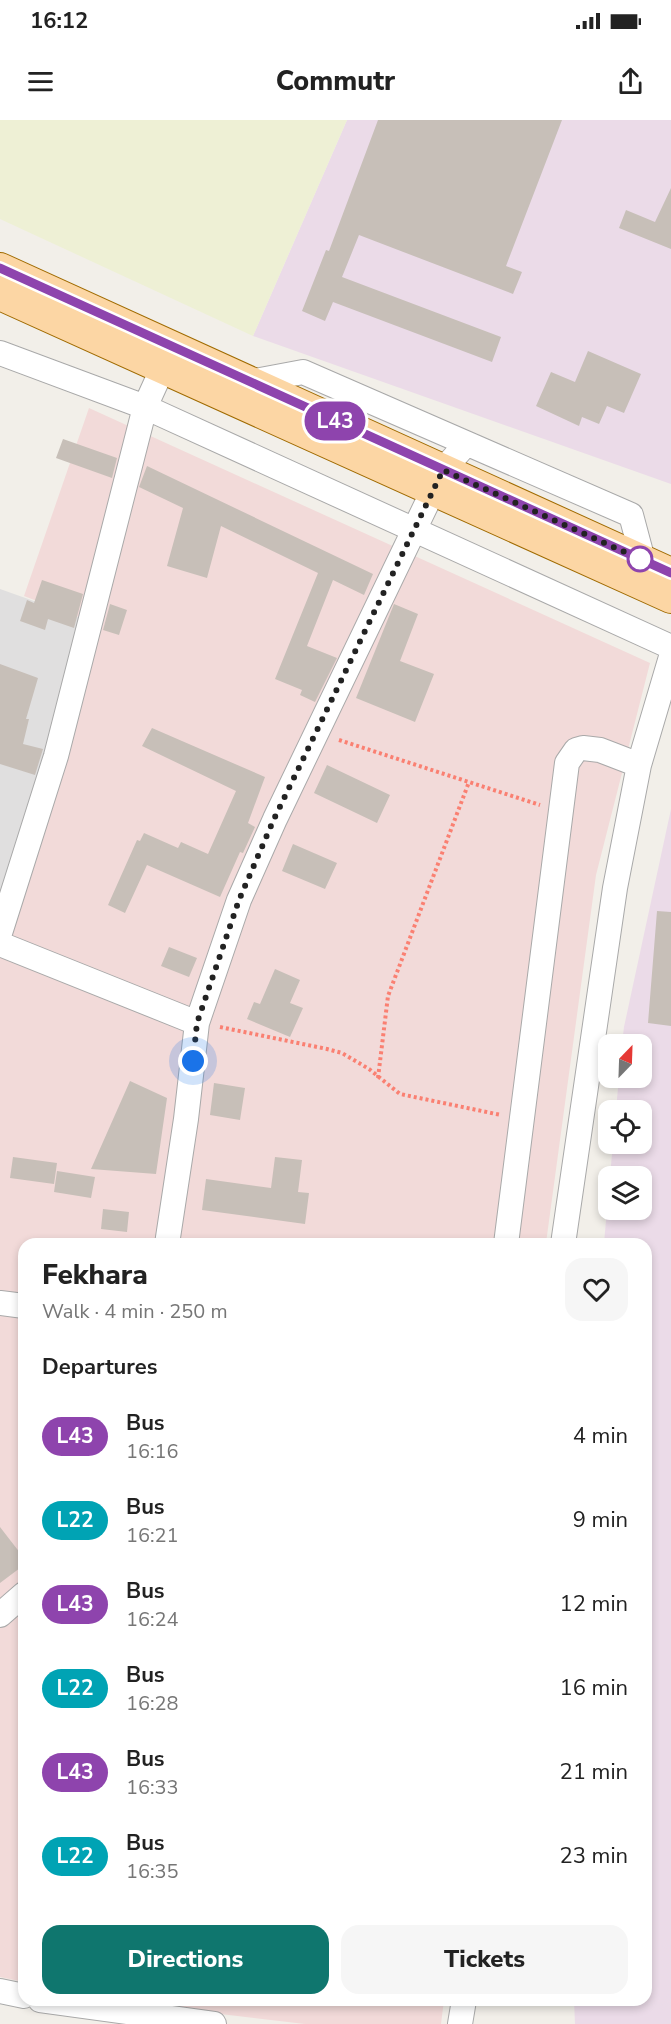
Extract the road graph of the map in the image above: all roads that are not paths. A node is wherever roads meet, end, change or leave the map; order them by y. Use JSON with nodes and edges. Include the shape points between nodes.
{"nodes":[{"id":1,"x":5,"y":291,"type":"edge"},
{"id":2,"x":0,"y":353,"type":"edge"},
{"id":3,"x":168,"y":358,"type":"junction"},
{"id":4,"x":250,"y":382,"type":"junction"},
{"id":5,"x":145,"y":407,"type":"junction"},
{"id":6,"x":466,"y":444,"type":"junction"},
{"id":7,"x":438,"y":481,"type":"junction"},
{"id":8,"x":414,"y":529,"type":"junction"},
{"id":9,"x":643,"y":560,"type":"junction"},
{"id":10,"x":671,"y":573,"type":"edge"},
{"id":11,"x":671,"y":598,"type":"edge"},
{"id":12,"x":671,"y":647,"type":"edge"},
{"id":13,"x":671,"y":657,"type":"edge"},
{"id":14,"x":639,"y":765,"type":"junction"},
{"id":15,"x":0,"y":933,"type":"edge"},
{"id":16,"x":0,"y":944,"type":"edge"},
{"id":17,"x":197,"y":1023,"type":"junction"},
{"id":18,"x":168,"y":1238,"type":"edge"},
{"id":19,"x":507,"y":1238,"type":"edge"},
{"id":20,"x":564,"y":1238,"type":"edge"},
{"id":21,"x":0,"y":1304,"type":"edge"},
{"id":22,"x":18,"y":1306,"type":"edge"},
{"id":23,"x":18,"y":1599,"type":"edge"},
{"id":24,"x":0,"y":1615,"type":"edge"},
{"id":25,"x":0,"y":1991,"type":"edge"},
{"id":26,"x":18,"y":1995,"type":"edge"},
{"id":27,"x":90,"y":2006,"type":"edge"},
{"id":28,"x":463,"y":2006,"type":"edge"},
{"id":29,"x":214,"y":2024,"type":"edge"},
{"id":30,"x":460,"y":2024,"type":"edge"}],
"edges":[{"from":1,"to":3,"type":"main road"},
{"from":2,"to":5,"type":"street"},
{"from":3,"to":4,"type":"main road"},
{"from":3,"to":5,"type":"street"},
{"from":3,"to":7,"type":"main road"},
{"from":4,"to":6,"type":"street","via":[[303,372]]},
{"from":4,"to":7,"type":"main road"},
{"from":5,"to":8,"type":"street"},
{"from":5,"to":15,"type":"street","via":[[56,756]]},
{"from":6,"to":7,"type":"street"},
{"from":6,"to":9,"type":"street","via":[[631,515]]},
{"from":7,"to":8,"type":"street"},
{"from":7,"to":9,"type":"main road"},
{"from":7,"to":11,"type":"main road"},
{"from":8,"to":12,"type":"street"},
{"from":8,"to":17,"type":"street","via":[[239,900]]},
{"from":9,"to":10,"type":"main road"},
{"from":13,"to":14,"type":"street"},
{"from":14,"to":19,"type":"street","via":[[600,750],[583,748],[576,750],[567,763]]},
{"from":14,"to":20,"type":"street","via":[[615,888]]},
{"from":16,"to":17,"type":"street"},
{"from":17,"to":18,"type":"street"},
{"from":21,"to":22,"type":"street"},
{"from":23,"to":24,"type":"street"},
{"from":25,"to":26,"type":"street"},
{"from":27,"to":29,"type":"street"},
{"from":28,"to":30,"type":"street"}]}
